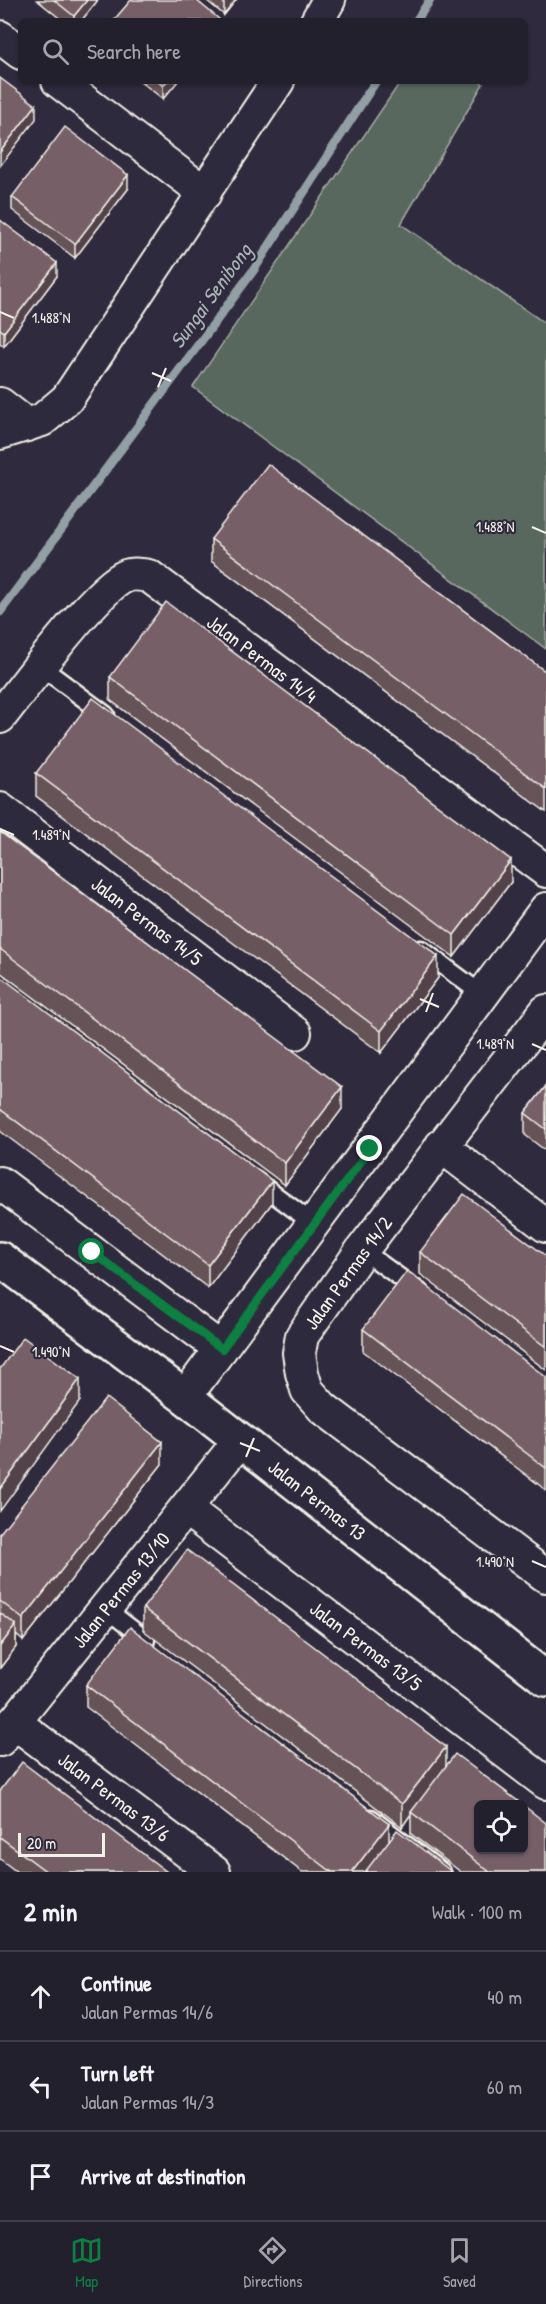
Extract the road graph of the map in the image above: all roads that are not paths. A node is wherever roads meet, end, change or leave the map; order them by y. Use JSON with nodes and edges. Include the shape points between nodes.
{"nodes":[{"id":1,"x":329,"y":0,"type":"edge"},
{"id":2,"x":319,"y":18,"type":"edge"},
{"id":3,"x":0,"y":37,"type":"edge"},
{"id":4,"x":18,"y":50,"type":"edge"},
{"id":5,"x":62,"y":84,"type":"edge"},
{"id":6,"x":276,"y":84,"type":"edge"},
{"id":7,"x":205,"y":193,"type":"junction"},
{"id":8,"x":0,"y":404,"type":"edge"},
{"id":9,"x":14,"y":429,"type":"edge"},
{"id":10,"x":39,"y":666,"type":"junction"},
{"id":11,"x":0,"y":717,"type":"edge"},
{"id":12,"x":116,"y":722,"type":"edge"},
{"id":13,"x":0,"y":809,"type":"edge"},
{"id":14,"x":546,"y":871,"type":"edge"},
{"id":15,"x":546,"y":909,"type":"edge"},
{"id":16,"x":411,"y":942,"type":"edge"},
{"id":17,"x":484,"y":996,"type":"junction"},
{"id":18,"x":541,"y":1029,"type":"edge"},
{"id":19,"x":295,"y":1033,"type":"dead end"},
{"id":20,"x":441,"y":1146,"type":"junction"},
{"id":21,"x":238,"y":1168,"type":"edge"},
{"id":22,"x":0,"y":1183,"type":"edge"},
{"id":23,"x":314,"y":1224,"type":"junction"},
{"id":24,"x":546,"y":1226,"type":"edge"},
{"id":25,"x":362,"y":1250,"type":"junction"},
{"id":26,"x":0,"y":1259,"type":"edge"},
{"id":27,"x":430,"y":1300,"type":"edge"},
{"id":28,"x":222,"y":1349,"type":"junction"},
{"id":29,"x":185,"y":1397,"type":"junction"},
{"id":30,"x":240,"y":1440,"type":"junction"},
{"id":31,"x":186,"y":1509,"type":"junction"},
{"id":32,"x":546,"y":1576,"type":"edge"},
{"id":33,"x":106,"y":1609,"type":"junction"},
{"id":34,"x":162,"y":1653,"type":"edge"},
{"id":35,"x":546,"y":1679,"type":"edge"},
{"id":36,"x":7,"y":1731,"type":"edge"},
{"id":37,"x":546,"y":1783,"type":"edge"},
{"id":38,"x":360,"y":1809,"type":"edge"},
{"id":39,"x":214,"y":1872,"type":"edge"},
{"id":40,"x":442,"y":1872,"type":"edge"}],
"edges":[{"from":1,"to":2,"type":"street"},
{"from":3,"to":4,"type":"street"},
{"from":5,"to":7,"type":"street"},
{"from":6,"to":7,"type":"street"},
{"from":7,"to":9,"type":"street","via":[[67,399],[51,414]]},
{"from":8,"to":9,"type":"street"},
{"from":10,"to":11,"type":"street","name":"Jalan Permas 14/4"},
{"from":10,"to":12,"type":"lane"},
{"from":10,"to":14,"type":"street","name":"Jalan Permas 14/4","via":[[109,586],[128,575],[149,576]]},
{"from":13,"to":19,"type":"street","name":"Jalan Permas 14/5"},
{"from":15,"to":17,"type":"street"},
{"from":16,"to":17,"type":"lane"},
{"from":17,"to":23,"type":"street"},
{"from":18,"to":20,"type":"street","name":"Jalan Permas 14/2"},
{"from":20,"to":24,"type":"street"},
{"from":20,"to":25,"type":"street","name":"Jalan Permas 14/2"},
{"from":21,"to":23,"type":"lane"},
{"from":22,"to":28,"type":"street"},
{"from":23,"to":28,"type":"street"},
{"from":25,"to":27,"type":"lane"},
{"from":25,"to":32,"type":"street","name":"Jalan Permas 14/2","via":[[302,1336],[299,1353],[307,1390],[323,1408]]},
{"from":26,"to":29,"type":"main road","name":"Jalan Permas 13"},
{"from":28,"to":29,"type":"street"},
{"from":29,"to":30,"type":"main road","name":"Jalan Permas 13"},
{"from":30,"to":31,"type":"street","name":"Jalan Permas 13/10"},
{"from":30,"to":35,"type":"main road","name":"Jalan Permas 13"},
{"from":31,"to":33,"type":"street","name":"Jalan Permas 13/10"},
{"from":31,"to":37,"type":"street","name":"Jalan Permas 13/5"},
{"from":33,"to":34,"type":"lane"},
{"from":33,"to":36,"type":"street","name":"Jalan Permas 13/10"},
{"from":36,"to":39,"type":"street","name":"Jalan Permas 13/6"},
{"from":38,"to":40,"type":"lane"}]}
